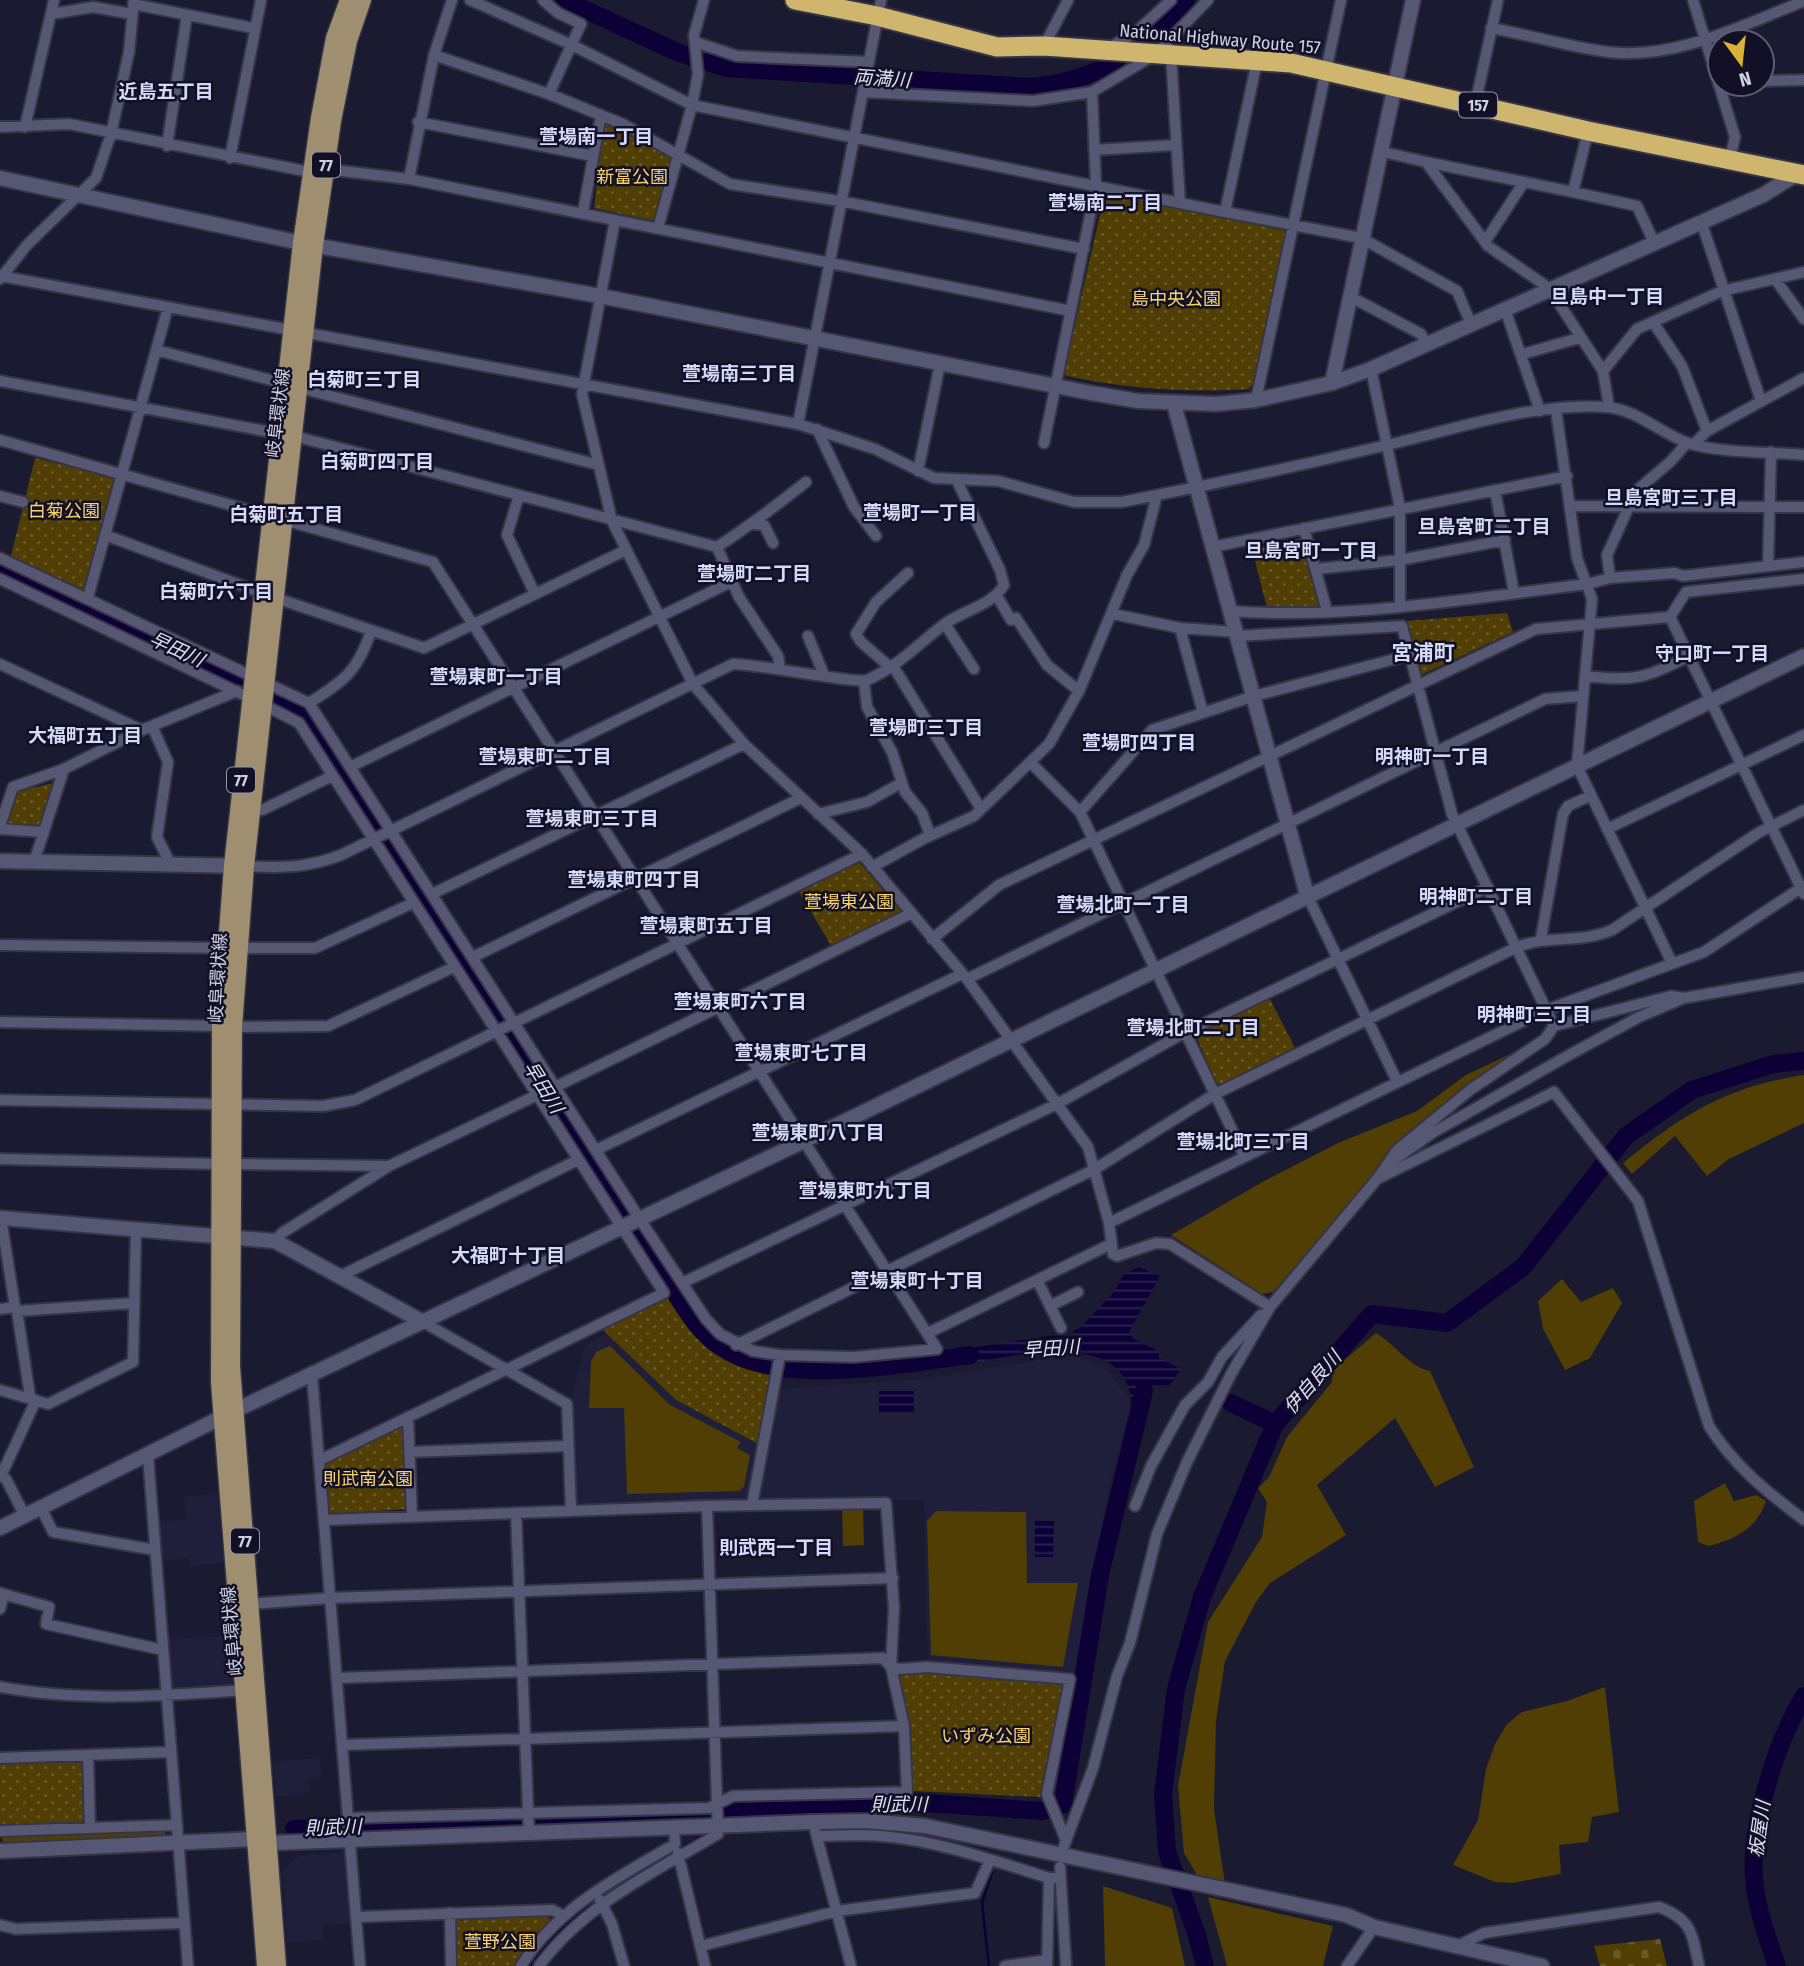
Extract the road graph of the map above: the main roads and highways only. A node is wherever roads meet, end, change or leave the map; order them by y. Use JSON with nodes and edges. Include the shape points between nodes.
{"nodes":[{"id":1,"x":348,"y":0,"type":"edge"},
{"id":2,"x":363,"y":0,"type":"edge"},
{"id":3,"x":795,"y":0,"type":"edge"},
{"id":4,"x":879,"y":8,"type":"edge"},
{"id":5,"x":318,"y":171,"type":"junction"},
{"id":6,"x":1800,"y":175,"type":"edge"},
{"id":7,"x":256,"y":690,"type":"junction"},
{"id":8,"x":239,"y":866,"type":"junction"},
{"id":9,"x":224,"y":1237,"type":"junction"},
{"id":10,"x":262,"y":1841,"type":"junction"},
{"id":11,"x":265,"y":1966,"type":"edge"},
{"id":12,"x":278,"y":1966,"type":"edge"}],
"edges":[{"from":1,"to":5,"type":"main road","name":"岐阜環状線","number":"77","via":[[334,38]]},
{"from":2,"to":5,"type":"main road","name":"岐阜環状線","number":"77"},
{"from":3,"to":4,"type":"highway","name":"National Highway Route 157","number":"157"},
{"from":4,"to":6,"type":"highway","name":"National Highway Route 157","number":"157","via":[[997,47],[1111,50],[1326,70]]},
{"from":5,"to":7,"type":"main road","name":"岐阜環状線","number":"77"},
{"from":7,"to":8,"type":"main road","name":"岐阜環状線","number":"77"},
{"from":7,"to":8,"type":"main road","name":"岐阜環状線","number":"77","via":[[252,810]]},
{"from":8,"to":9,"type":"main road","name":"岐阜環状線","number":"77","via":[[227,1027]]},
{"from":9,"to":10,"type":"main road","name":"岐阜環状線","number":"77"},
{"from":9,"to":10,"type":"main road","name":"岐阜環状線","number":"77","via":[[221,1419]]},
{"from":10,"to":11,"type":"main road","name":"岐阜環状線","number":"77"},
{"from":10,"to":12,"type":"main road","name":"岐阜環状線","number":"77"}]}
